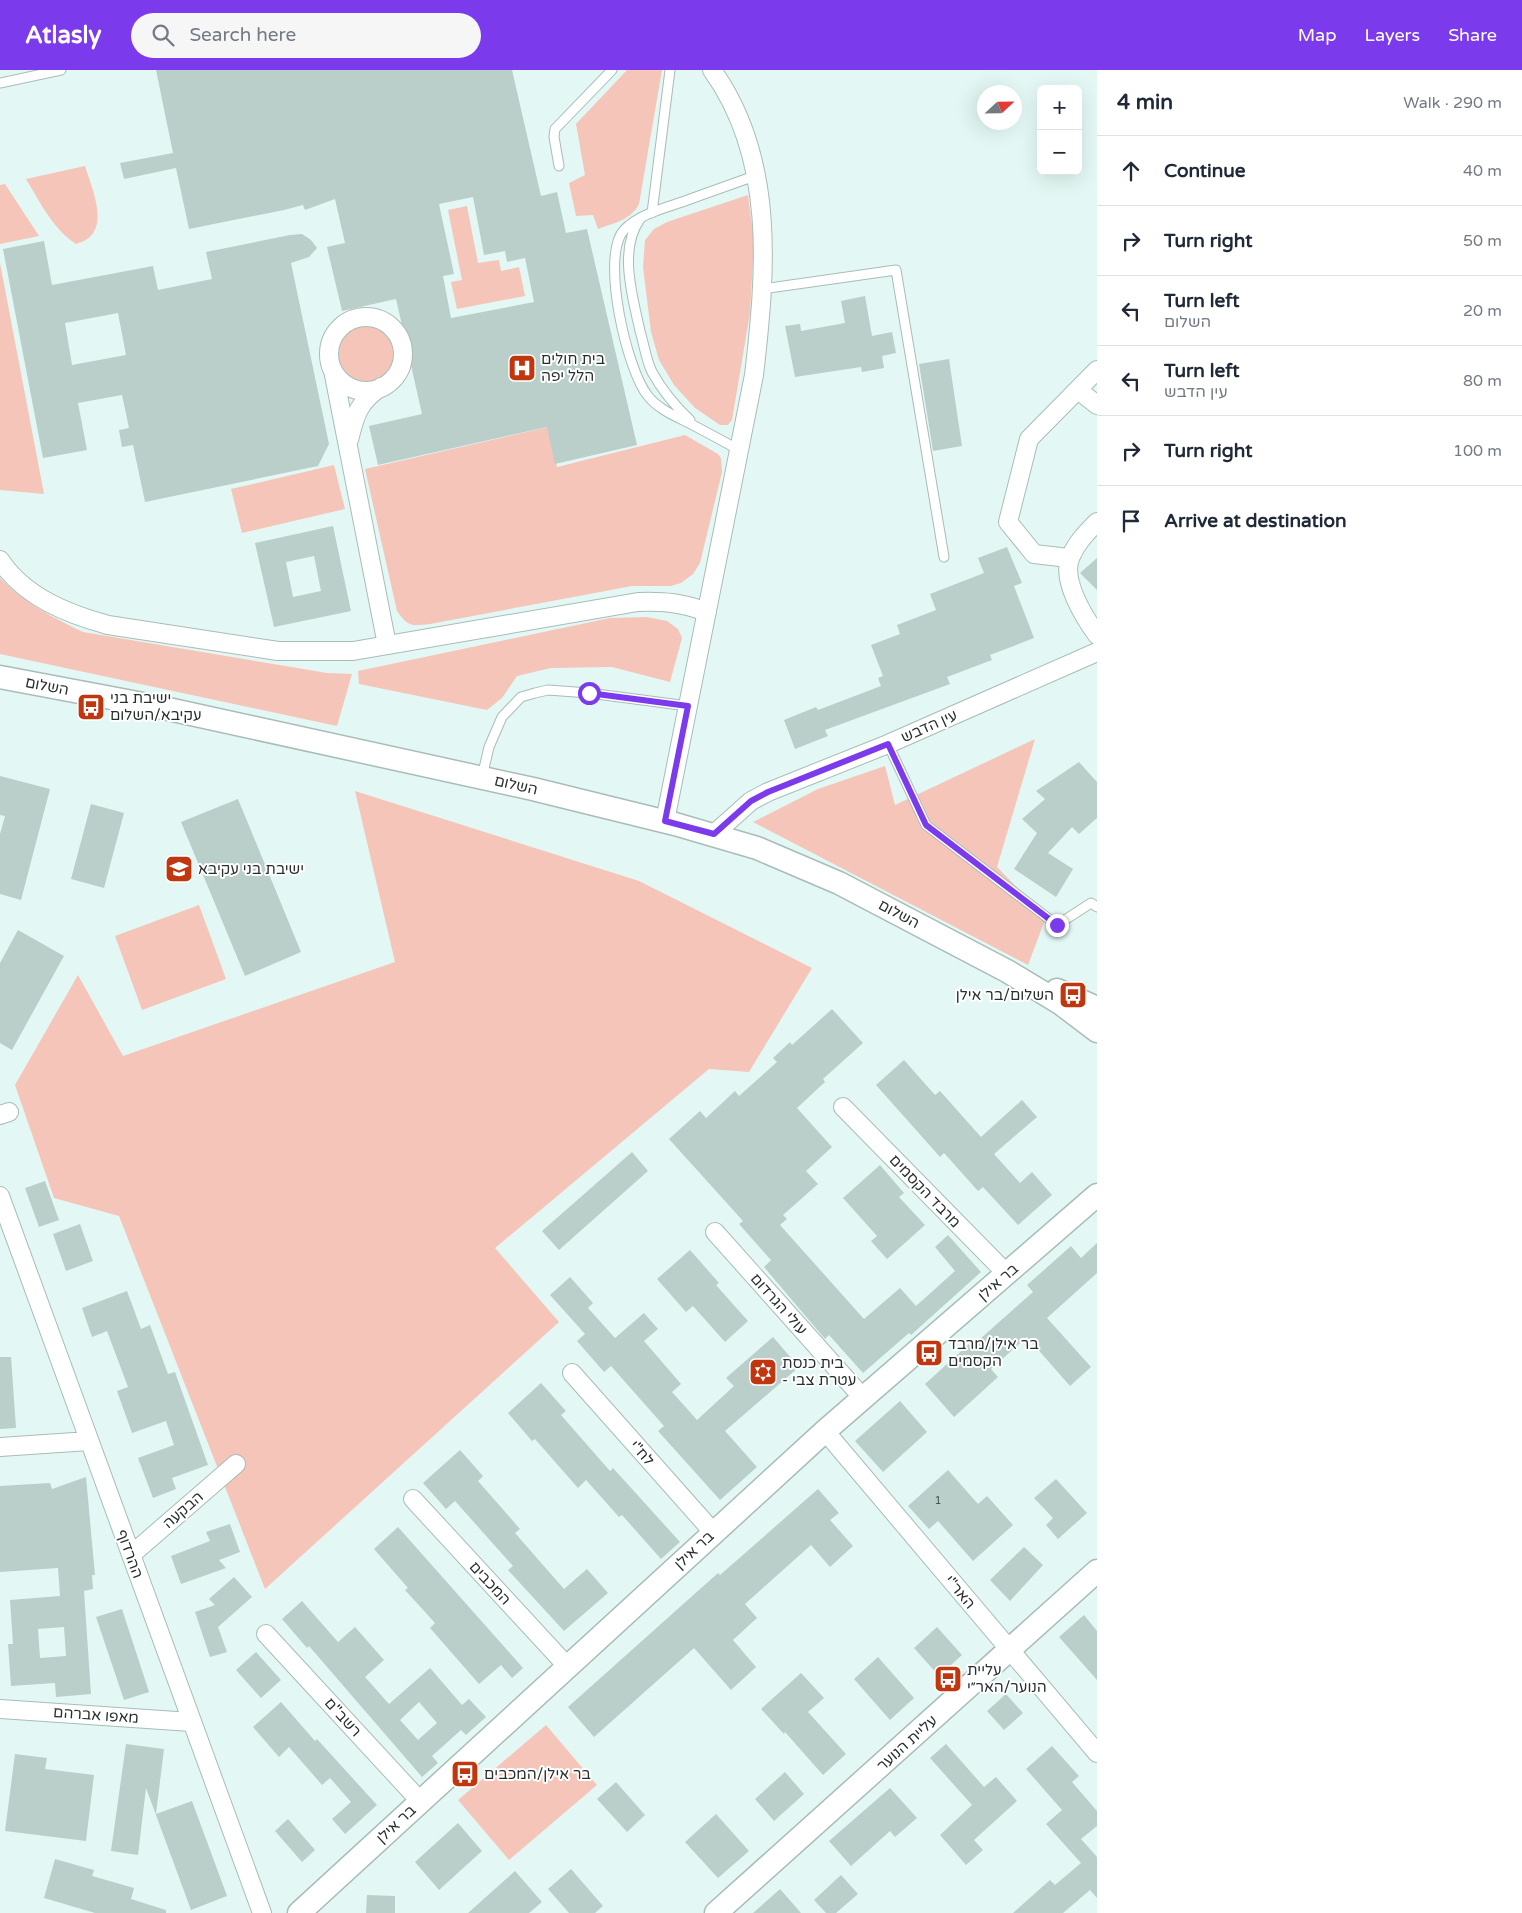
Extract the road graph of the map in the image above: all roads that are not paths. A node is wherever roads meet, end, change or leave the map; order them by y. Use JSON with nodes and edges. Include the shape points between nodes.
{"nodes":[{"id":1,"x":61,"y":70,"type":"edge"},
{"id":2,"x":612,"y":70,"type":"edge"},
{"id":3,"x":670,"y":70,"type":"edge"},
{"id":4,"x":712,"y":70,"type":"edge"},
{"id":5,"x":0,"y":83,"type":"edge"},
{"id":6,"x":559,"y":166,"type":"dead end"},
{"id":7,"x":756,"y":175,"type":"junction"},
{"id":8,"x":652,"y":213,"type":"junction"},
{"id":9,"x":762,"y":289,"type":"junction"},
{"id":10,"x":333,"y":370,"type":"junction"},
{"id":11,"x":1097,"y":370,"type":"edge"},
{"id":12,"x":382,"y":387,"type":"junction"},
{"id":13,"x":1078,"y":390,"type":"junction"},
{"id":14,"x":1097,"y":405,"type":"edge"},
{"id":15,"x":697,"y":427,"type":"junction"},
{"id":16,"x":348,"y":445,"type":"junction"},
{"id":17,"x":739,"y":450,"type":"junction"},
{"id":18,"x":1097,"y":522,"type":"edge"},
{"id":19,"x":944,"y":557,"type":"dead end"},
{"id":20,"x":1069,"y":558,"type":"junction"},
{"id":21,"x":0,"y":560,"type":"edge"},
{"id":22,"x":707,"y":612,"type":"junction"},
{"id":23,"x":1097,"y":635,"type":"edge"},
{"id":24,"x":387,"y":645,"type":"junction"},
{"id":25,"x":1097,"y":652,"type":"edge"},
{"id":26,"x":0,"y":677,"type":"edge"},
{"id":27,"x":688,"y":706,"type":"junction"},
{"id":28,"x":888,"y":744,"type":"junction"},
{"id":29,"x":482,"y":778,"type":"junction"},
{"id":30,"x":665,"y":821,"type":"junction"},
{"id":31,"x":714,"y":834,"type":"junction"},
{"id":32,"x":1097,"y":907,"type":"edge"},
{"id":33,"x":1008,"y":971,"type":"junction"},
{"id":34,"x":1097,"y":1008,"type":"edge"},
{"id":35,"x":1097,"y":1031,"type":"edge"},
{"id":36,"x":843,"y":1107,"type":"dead end"},
{"id":37,"x":1097,"y":1195,"type":"edge"},
{"id":38,"x":0,"y":1196,"type":"edge"},
{"id":39,"x":715,"y":1232,"type":"dead end"},
{"id":40,"x":1006,"y":1274,"type":"junction"},
{"id":41,"x":572,"y":1374,"type":"dead end"},
{"id":42,"x":863,"y":1398,"type":"junction"},
{"id":43,"x":825,"y":1431,"type":"junction"},
{"id":44,"x":89,"y":1441,"type":"junction"},
{"id":45,"x":0,"y":1447,"type":"edge"},
{"id":46,"x":236,"y":1464,"type":"dead end"},
{"id":47,"x":413,"y":1499,"type":"dead end"},
{"id":48,"x":713,"y":1532,"type":"junction"},
{"id":49,"x":131,"y":1555,"type":"junction"},
{"id":50,"x":1097,"y":1572,"type":"edge"},
{"id":51,"x":266,"y":1634,"type":"dead end"},
{"id":52,"x":1009,"y":1651,"type":"junction"},
{"id":53,"x":567,"y":1666,"type":"junction"},
{"id":54,"x":0,"y":1709,"type":"edge"},
{"id":55,"x":191,"y":1722,"type":"junction"},
{"id":56,"x":1097,"y":1753,"type":"edge"},
{"id":57,"x":420,"y":1801,"type":"junction"},
{"id":58,"x":262,"y":1913,"type":"edge"},
{"id":59,"x":299,"y":1913,"type":"edge"},
{"id":60,"x":716,"y":1913,"type":"edge"}],
"edges":[{"from":1,"to":5,"type":"lane"},
{"from":2,"to":6,"type":"lane","via":[[555,129]]},
{"from":3,"to":8,"type":"lane"},
{"from":4,"to":7,"type":"street","via":[[735,110]]},
{"from":7,"to":8,"type":"lane"},
{"from":7,"to":9,"type":"street","via":[[762,217]]},
{"from":8,"to":15,"type":"lane","via":[[641,218],[634,227],[629,256],[630,286],[651,370],[668,397]]},
{"from":8,"to":15,"type":"lane","via":[[622,231],[616,245],[614,263],[619,312],[632,364],[648,397]]},
{"from":9,"to":17,"type":"street","via":[[754,375]]},
{"from":9,"to":19,"type":"lane","via":[[896,270]]},
{"from":10,"to":12,"type":"street","via":[[349,386],[365,390]]},
{"from":10,"to":12,"type":"street","via":[[330,348],[339,329],[360,317],[383,320],[399,337],[403,348],[399,371]]},
{"from":10,"to":16,"type":"street"},
{"from":11,"to":13,"type":"street"},
{"from":12,"to":16,"type":"street","via":[[361,405]]},
{"from":13,"to":14,"type":"street"},
{"from":13,"to":20,"type":"street","via":[[1029,439],[1008,522],[1034,554]]},
{"from":15,"to":17,"type":"lane"},
{"from":16,"to":24,"type":"street"},
{"from":17,"to":22,"type":"street"},
{"from":18,"to":20,"type":"street","via":[[1080,539]]},
{"from":20,"to":23,"type":"street","via":[[1069,582],[1083,616]]},
{"from":21,"to":24,"type":"street","via":[[34,594],[81,617],[108,625],[278,651],[353,651]]},
{"from":22,"to":24,"type":"street","via":[[682,603],[638,602]]},
{"from":22,"to":27,"type":"street"},
{"from":25,"to":28,"type":"street","name":"עין הדבש"},
{"from":26,"to":29,"type":"street","name":"השלום","via":[[159,707]]},
{"from":27,"to":29,"type":"lane","via":[[589,693],[548,690],[535,693],[522,698],[502,717],[489,747]]},
{"from":27,"to":30,"type":"street"},
{"from":28,"to":31,"type":"street","name":"עין הדבש","via":[[768,792],[751,801]]},
{"from":28,"to":32,"type":"lane","via":[[926,825],[1057,925],[1091,903]]},
{"from":29,"to":30,"type":"street","name":"השלום"},
{"from":30,"to":31,"type":"street","name":"השלום"},
{"from":31,"to":33,"type":"street","name":"השלום","via":[[757,848],[839,883]]},
{"from":33,"to":34,"type":"street","name":"השלום"},
{"from":33,"to":35,"type":"street","name":"השלום","via":[[1060,1003]]},
{"from":36,"to":40,"type":"street","name":"מרבד הקסמים"},
{"from":37,"to":40,"type":"street","name":"בר אילן"},
{"from":38,"to":44,"type":"street","name":"ההרדוף"},
{"from":39,"to":42,"type":"street","name":"עולי הגרדום"},
{"from":40,"to":42,"type":"street","name":"בר אילן"},
{"from":41,"to":48,"type":"street","name":"לח\"י"},
{"from":42,"to":43,"type":"street","name":"בר אילן"},
{"from":43,"to":48,"type":"street","name":"בר אילן"},
{"from":43,"to":52,"type":"street","name":"האר\"י"},
{"from":44,"to":45,"type":"street"},
{"from":44,"to":49,"type":"street","name":"ההרדוף"},
{"from":46,"to":49,"type":"street","name":"הבקעה"},
{"from":47,"to":53,"type":"street","name":"המכבים"},
{"from":48,"to":53,"type":"street","name":"בר אילן"},
{"from":49,"to":55,"type":"street","name":"ההרדוף"},
{"from":50,"to":52,"type":"street","name":"עליית הנוער"},
{"from":51,"to":57,"type":"street","name":"רשב\"ם"},
{"from":52,"to":56,"type":"street","name":"האר\"י"},
{"from":52,"to":60,"type":"street","name":"עליית הנוער"},
{"from":53,"to":57,"type":"street","name":"בר אילן"},
{"from":54,"to":55,"type":"street","name":"מאפו אברהם"},
{"from":55,"to":58,"type":"street","name":"ההרדוף"},
{"from":57,"to":59,"type":"street","name":"בר אילן"}]}
